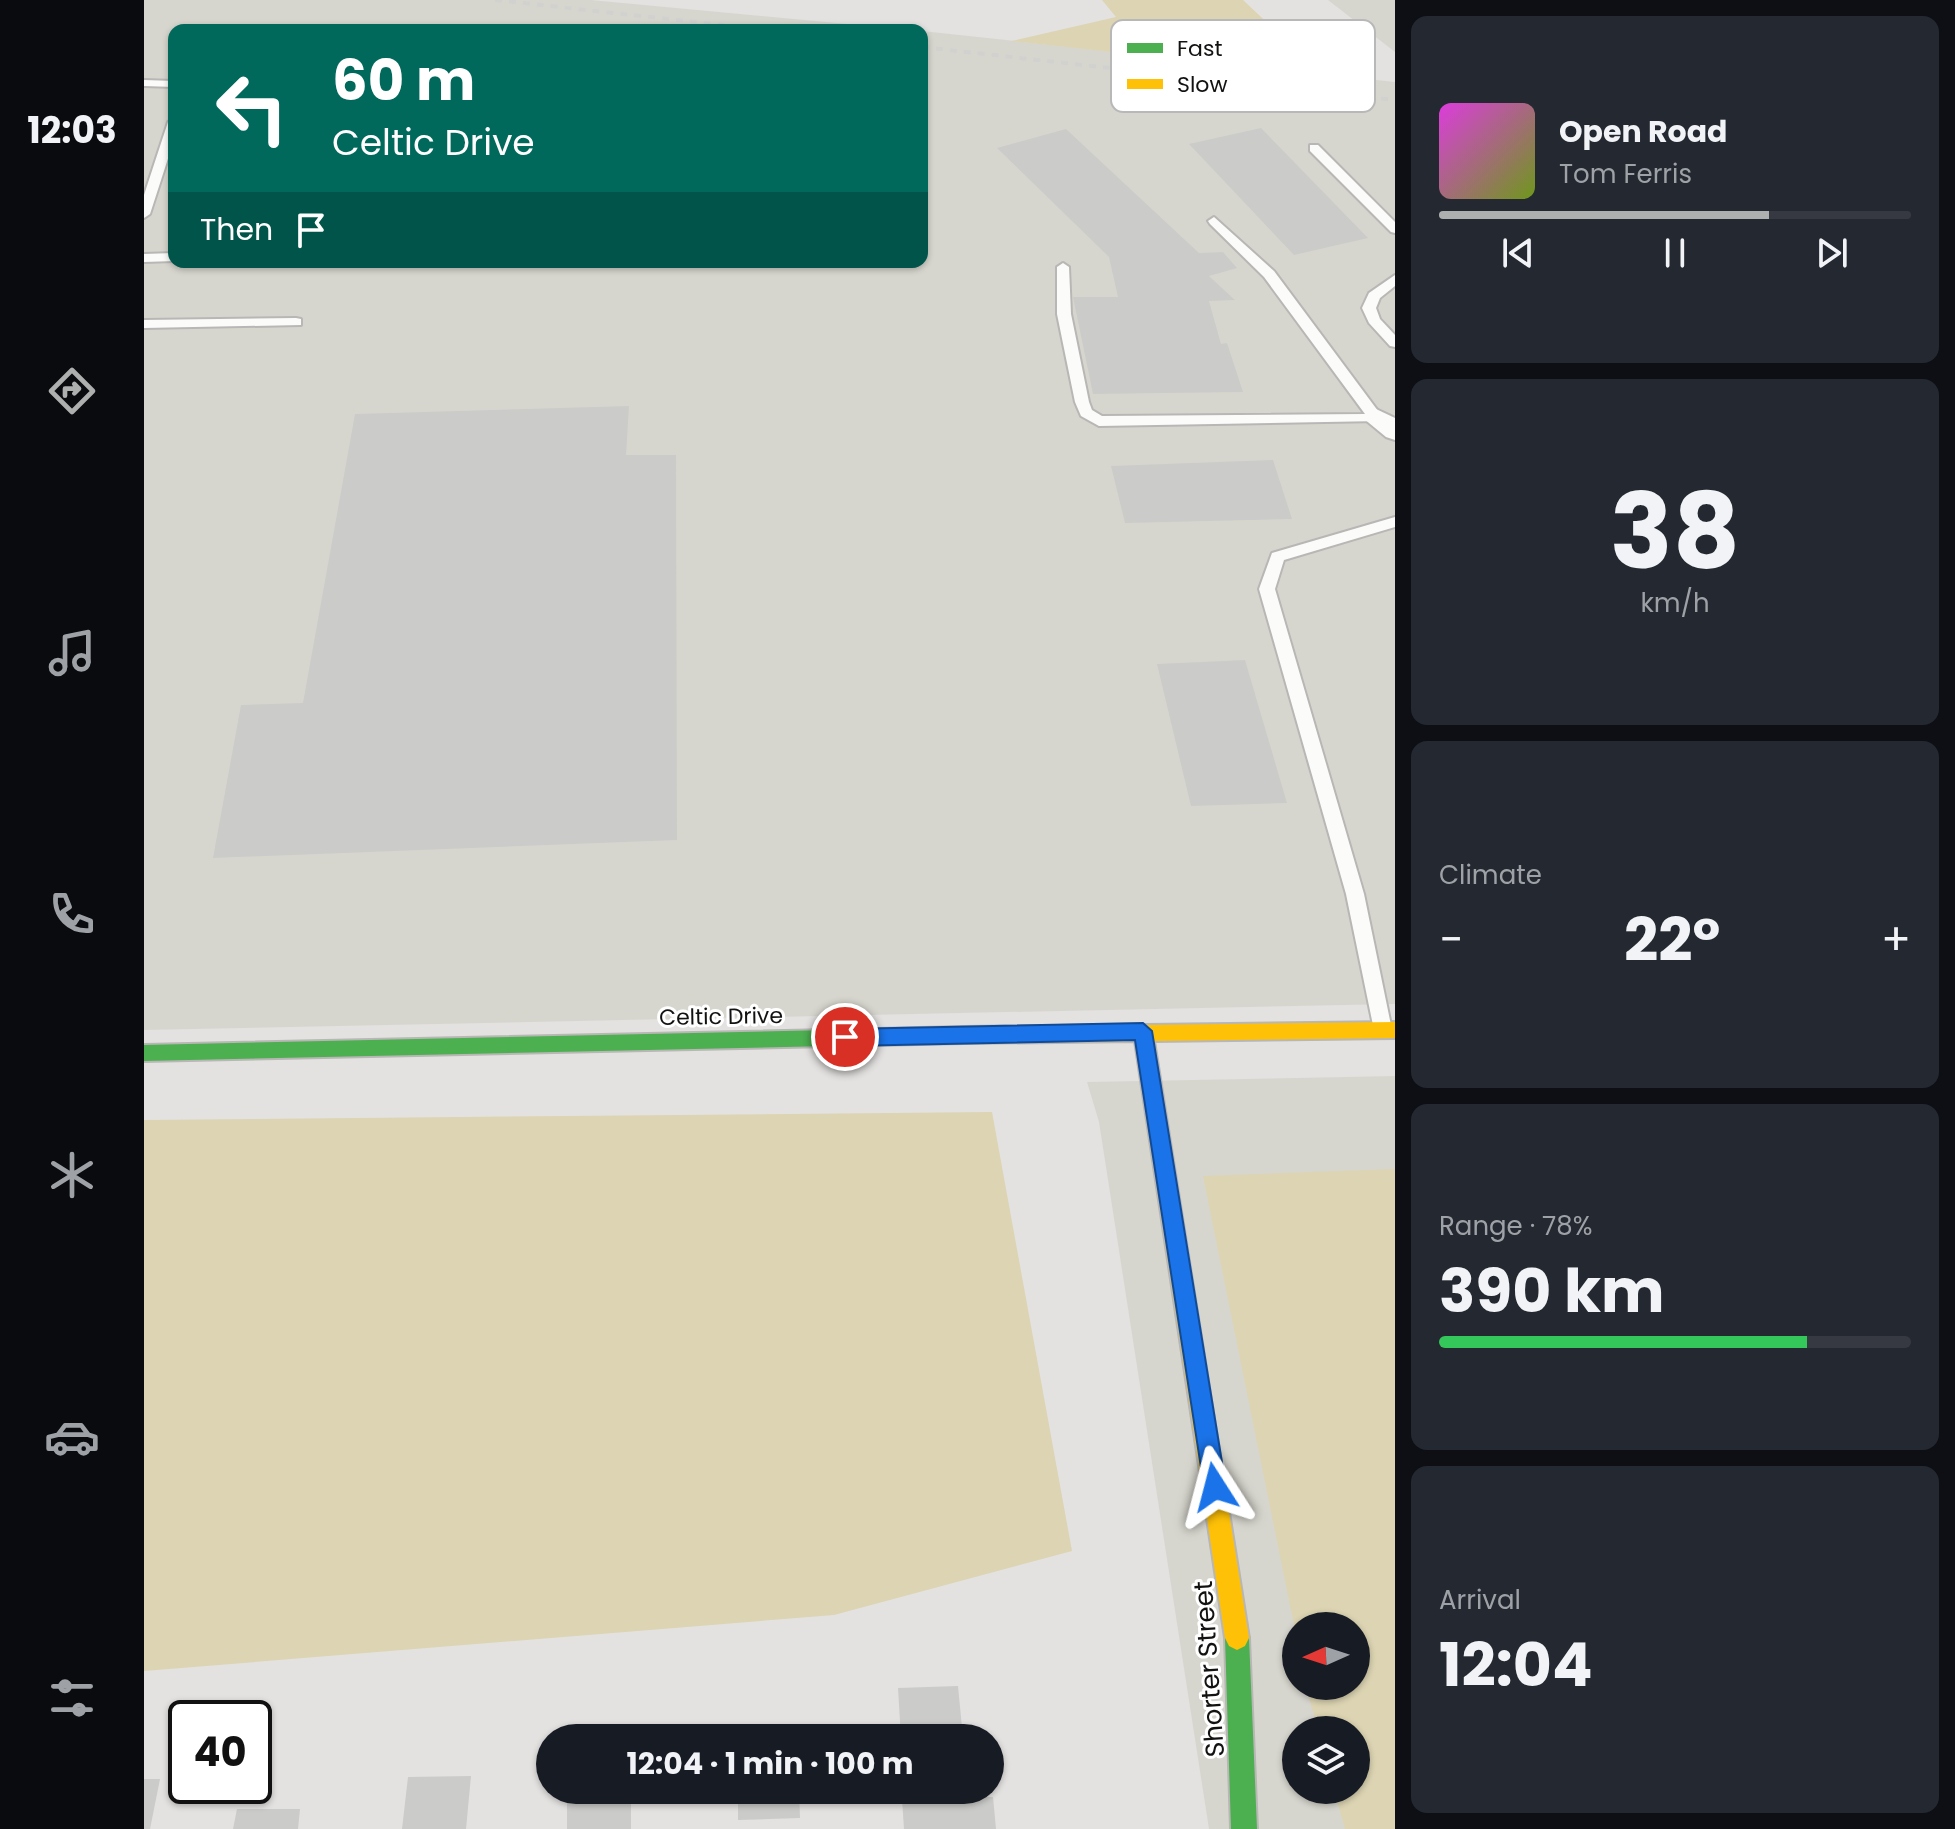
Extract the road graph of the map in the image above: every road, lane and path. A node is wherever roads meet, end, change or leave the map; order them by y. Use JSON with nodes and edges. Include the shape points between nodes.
{"nodes":[{"id":1,"x":144,"y":83,"type":"edge"},
{"id":2,"x":168,"y":84,"type":"edge"},
{"id":3,"x":168,"y":140,"type":"edge"},
{"id":4,"x":1314,"y":148,"type":"dead end"},
{"id":5,"x":144,"y":214,"type":"edge"},
{"id":6,"x":1214,"y":221,"type":"dead end"},
{"id":7,"x":1395,"y":229,"type":"edge"},
{"id":8,"x":168,"y":257,"type":"edge"},
{"id":9,"x":144,"y":258,"type":"edge"},
{"id":10,"x":1063,"y":267,"type":"dead end"},
{"id":11,"x":1395,"y":279,"type":"edge"},
{"id":12,"x":296,"y":322,"type":"dead end"},
{"id":13,"x":144,"y":324,"type":"edge"},
{"id":14,"x":1395,"y":343,"type":"edge"},
{"id":15,"x":1386,"y":424,"type":"edge"},
{"id":16,"x":1395,"y":522,"type":"edge"},
{"id":17,"x":1389,"y":1030,"type":"edge"},
{"id":18,"x":1143,"y":1031,"type":"junction"},
{"id":19,"x":144,"y":1053,"type":"edge"},
{"id":20,"x":1244,"y":1829,"type":"edge"}],
"edges":[{"from":1,"to":2,"type":"lane"},
{"from":3,"to":5,"type":"lane"},
{"from":4,"to":7,"type":"lane"},
{"from":6,"to":15,"type":"lane","via":[[1269,274]]},
{"from":8,"to":9,"type":"lane"},
{"from":10,"to":15,"type":"lane","via":[[1064,314],[1082,402],[1086,413],[1099,421]]},
{"from":11,"to":14,"type":"lane","via":[[1374,296],[1369,308]]},
{"from":12,"to":13,"type":"lane"},
{"from":16,"to":17,"type":"lane","via":[[1277,557],[1267,589]]},
{"from":17,"to":18,"type":"street","name":"Celtic Drive"},
{"from":18,"to":19,"type":"street","name":"Celtic Drive"},
{"from":18,"to":20,"type":"street","name":"Shorter Street","via":[[1237,1633]]}]}
